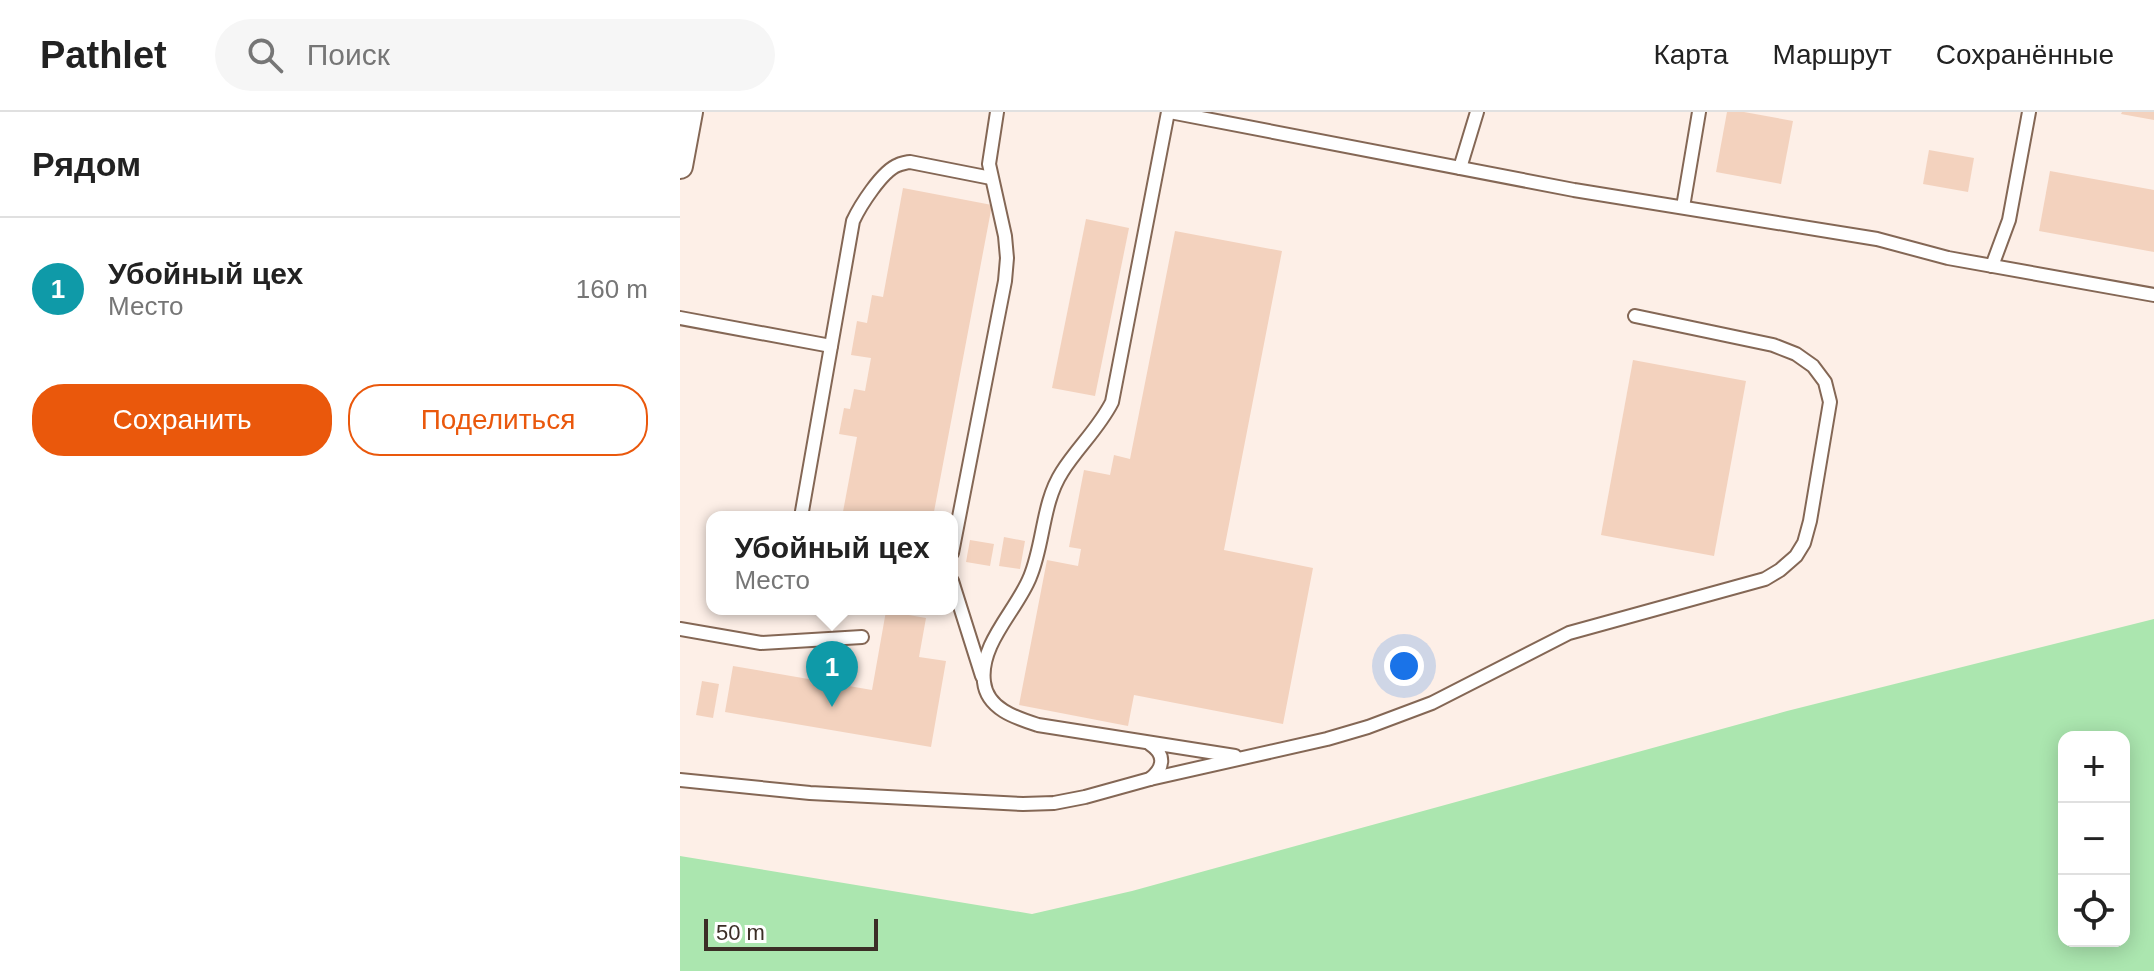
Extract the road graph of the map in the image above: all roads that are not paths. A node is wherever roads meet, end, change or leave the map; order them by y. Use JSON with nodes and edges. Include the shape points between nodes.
{"nodes":[{"id":1,"x":690,"y":112,"type":"edge"},
{"id":2,"x":997,"y":112,"type":"edge"},
{"id":3,"x":1169,"y":112,"type":"edge"},
{"id":4,"x":1477,"y":112,"type":"edge"},
{"id":5,"x":1699,"y":112,"type":"edge"},
{"id":6,"x":2029,"y":112,"type":"edge"},
{"id":7,"x":680,"y":166,"type":"edge"},
{"id":8,"x":1460,"y":168,"type":"junction"},
{"id":9,"x":991,"y":178,"type":"junction"},
{"id":10,"x":1683,"y":207,"type":"junction"},
{"id":11,"x":1992,"y":266,"type":"junction"},
{"id":12,"x":2154,"y":295,"type":"edge"},
{"id":13,"x":1635,"y":316,"type":"dead end"},
{"id":14,"x":680,"y":318,"type":"edge"},
{"id":15,"x":831,"y":346,"type":"junction"},
{"id":16,"x":802,"y":511,"type":"edge"},
{"id":17,"x":958,"y":522,"type":"edge"},
{"id":18,"x":958,"y":600,"type":"edge"},
{"id":19,"x":680,"y":629,"type":"edge"},
{"id":20,"x":862,"y":637,"type":"dead end"},
{"id":21,"x":984,"y":683,"type":"junction"},
{"id":22,"x":1148,"y":742,"type":"junction"},
{"id":23,"x":1243,"y":758,"type":"junction"},
{"id":24,"x":1150,"y":779,"type":"junction"},
{"id":25,"x":680,"y":780,"type":"edge"}],
"edges":[{"from":1,"to":7,"type":"street"},
{"from":2,"to":9,"type":"lane"},
{"from":3,"to":8,"type":"lane"},
{"from":3,"to":21,"type":"lane","via":[[1112,402],[1061,473],[1032,574],[997,631]]},
{"from":4,"to":8,"type":"lane"},
{"from":5,"to":10,"type":"lane"},
{"from":6,"to":11,"type":"lane","via":[[2009,220]]},
{"from":8,"to":10,"type":"lane"},
{"from":9,"to":15,"type":"lane","via":[[910,162],[889,170],[853,221]]},
{"from":9,"to":17,"type":"lane","via":[[1005,236],[1005,281]]},
{"from":10,"to":11,"type":"lane","via":[[1877,239]]},
{"from":11,"to":12,"type":"lane"},
{"from":13,"to":23,"type":"lane","via":[[1773,345],[1813,366],[1825,382],[1830,402],[1810,521],[1796,556],[1765,579],[1569,633],[1400,716]]},
{"from":14,"to":15,"type":"lane"},
{"from":15,"to":16,"type":"lane"},
{"from":18,"to":21,"type":"lane"},
{"from":19,"to":20,"type":"lane","via":[[761,643]]},
{"from":21,"to":22,"type":"lane","via":[[990,698],[1018,718]]},
{"from":22,"to":23,"type":"lane"},
{"from":22,"to":24,"type":"lane","via":[[1162,762]]},
{"from":23,"to":24,"type":"lane"},
{"from":24,"to":25,"type":"lane","via":[[1085,797],[1023,804]]}]}
